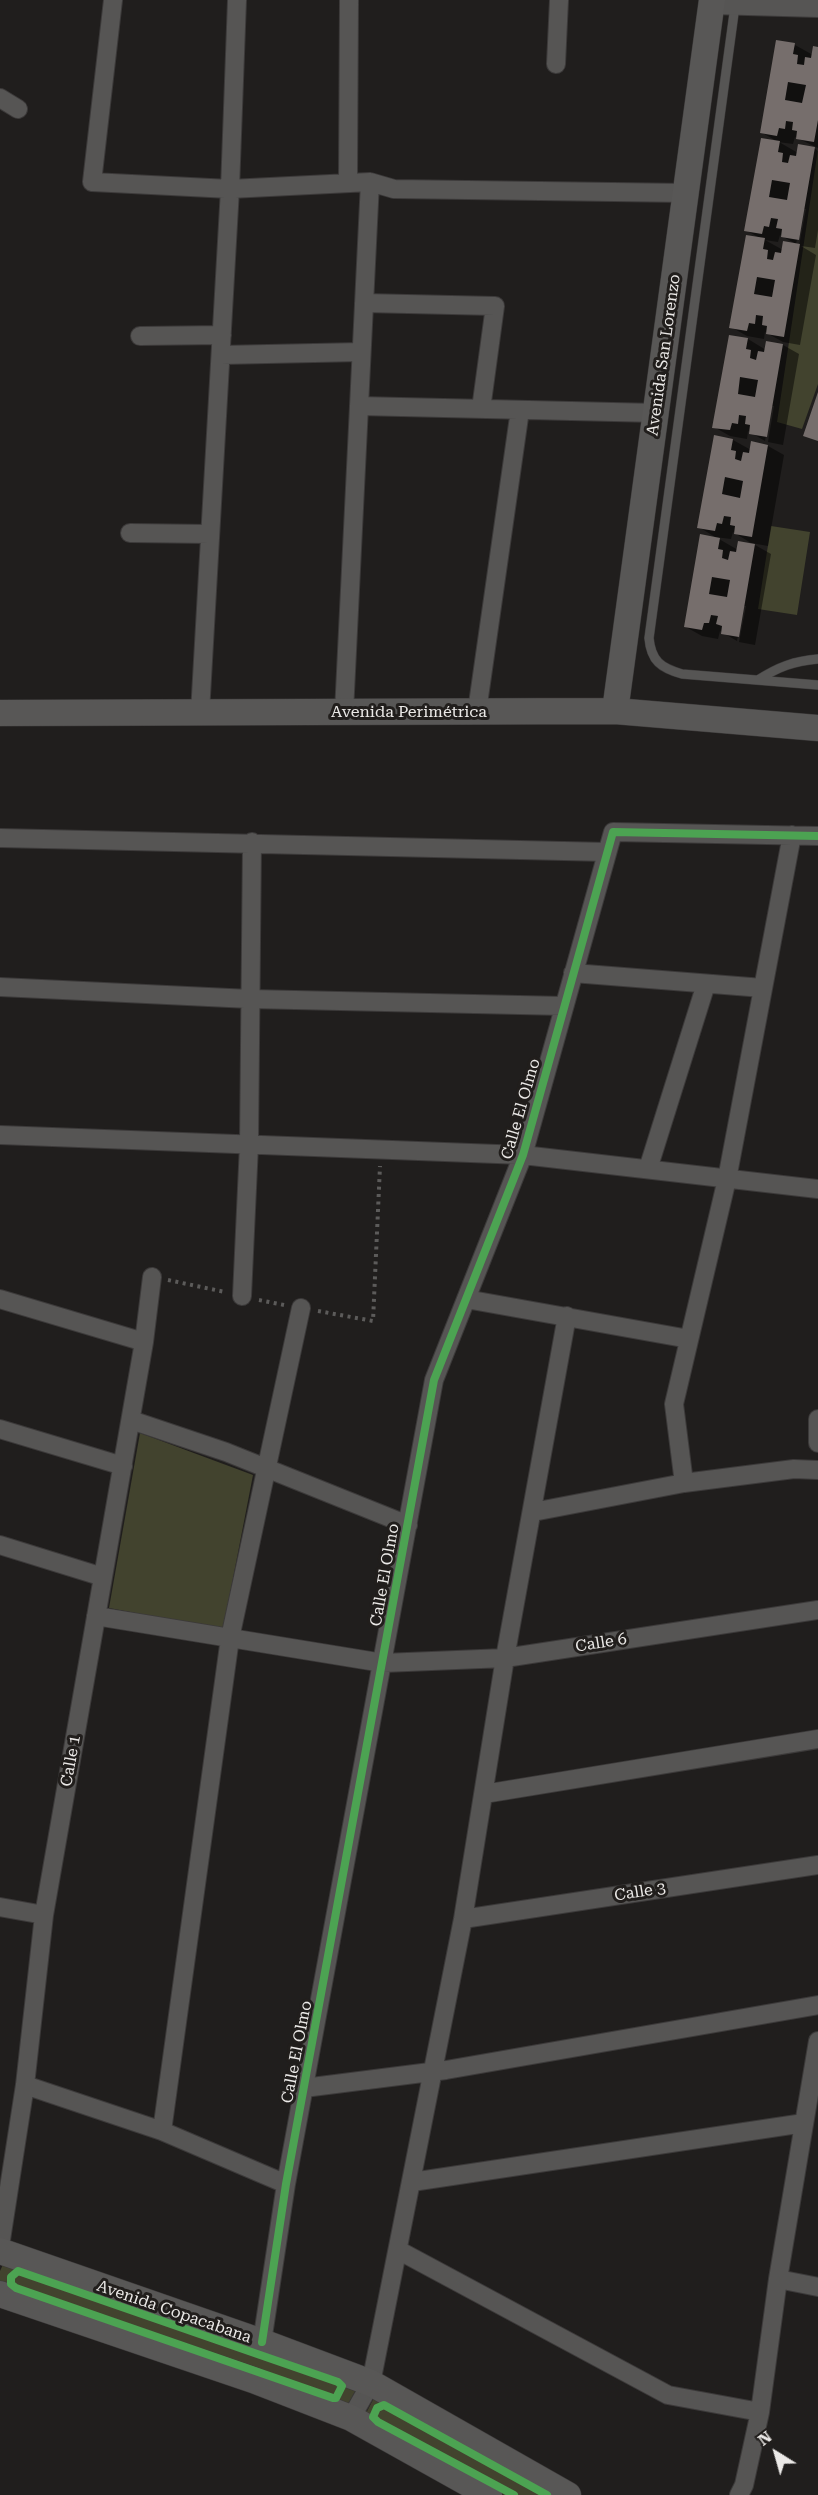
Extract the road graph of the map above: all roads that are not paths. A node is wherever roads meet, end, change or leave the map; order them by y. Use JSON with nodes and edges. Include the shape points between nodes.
{"nodes":[{"id":1,"x":113,"y":0,"type":"edge"},
{"id":2,"x":237,"y":0,"type":"edge"},
{"id":3,"x":349,"y":0,"type":"edge"},
{"id":4,"x":559,"y":0,"type":"edge"},
{"id":5,"x":720,"y":4,"type":"edge"},
{"id":6,"x":818,"y":8,"type":"edge"},
{"id":7,"x":556,"y":64,"type":"dead end"},
{"id":8,"x":0,"y":98,"type":"edge"},
{"id":9,"x":18,"y":109,"type":"dead end"},
{"id":10,"x":370,"y":182,"type":"junction"},
{"id":11,"x":348,"y":183,"type":"junction"},
{"id":12,"x":230,"y":189,"type":"junction"},
{"id":13,"x":686,"y":193,"type":"junction"},
{"id":14,"x":364,"y":303,"type":"junction"},
{"id":15,"x":222,"y":335,"type":"junction"},
{"id":16,"x":140,"y":336,"type":"dead end"},
{"id":17,"x":361,"y":352,"type":"junction"},
{"id":18,"x":220,"y":355,"type":"junction"},
{"id":19,"x":359,"y":406,"type":"junction"},
{"id":20,"x":481,"y":409,"type":"junction"},
{"id":21,"x":520,"y":410,"type":"junction"},
{"id":22,"x":656,"y":413,"type":"junction"},
{"id":23,"x":130,"y":533,"type":"dead end"},
{"id":24,"x":210,"y":534,"type":"junction"},
{"id":25,"x":818,"y":659,"type":"edge"},
{"id":26,"x":758,"y":680,"type":"junction"},
{"id":27,"x":818,"y":685,"type":"edge"},
{"id":28,"x":477,"y":711,"type":"junction"},
{"id":29,"x":615,"y":711,"type":"junction"},
{"id":30,"x":200,"y":712,"type":"junction"},
{"id":31,"x":344,"y":712,"type":"junction"},
{"id":32,"x":0,"y":713,"type":"edge"},
{"id":33,"x":818,"y":728,"type":"edge"},
{"id":34,"x":792,"y":835,"type":"junction"},
{"id":35,"x":818,"y":836,"type":"edge"},
{"id":36,"x":0,"y":837,"type":"edge"},
{"id":37,"x":252,"y":842,"type":"junction"},
{"id":38,"x":607,"y":852,"type":"junction"},
{"id":39,"x":573,"y":973,"type":"junction"},
{"id":40,"x":706,"y":984,"type":"junction"},
{"id":41,"x":0,"y":987,"type":"edge"},
{"id":42,"x":763,"y":988,"type":"junction"},
{"id":43,"x":250,"y":999,"type":"junction"},
{"id":44,"x":564,"y":1006,"type":"junction"},
{"id":45,"x":0,"y":1135,"type":"edge"},
{"id":46,"x":249,"y":1144,"type":"junction"},
{"id":47,"x":523,"y":1155,"type":"junction"},
{"id":48,"x":648,"y":1169,"type":"junction"},
{"id":49,"x":727,"y":1179,"type":"junction"},
{"id":50,"x":818,"y":1189,"type":"edge"},
{"id":51,"x":152,"y":1277,"type":"road end"},
{"id":52,"x":242,"y":1296,"type":"road end"},
{"id":53,"x":0,"y":1299,"type":"edge"},
{"id":54,"x":466,"y":1299,"type":"junction"},
{"id":55,"x":301,"y":1308,"type":"road end"},
{"id":56,"x":567,"y":1316,"type":"junction"},
{"id":57,"x":689,"y":1339,"type":"junction"},
{"id":58,"x":144,"y":1342,"type":"junction"},
{"id":59,"x":818,"y":1419,"type":"edge"},
{"id":60,"x":131,"y":1420,"type":"junction"},
{"id":61,"x":0,"y":1429,"type":"edge"},
{"id":62,"x":818,"y":1443,"type":"edge"},
{"id":63,"x":123,"y":1466,"type":"junction"},
{"id":64,"x":265,"y":1468,"type":"junction"},
{"id":65,"x":818,"y":1470,"type":"edge"},
{"id":66,"x":684,"y":1484,"type":"junction"},
{"id":67,"x":533,"y":1512,"type":"junction"},
{"id":68,"x":408,"y":1525,"type":"junction"},
{"id":69,"x":0,"y":1545,"type":"edge"},
{"id":70,"x":103,"y":1576,"type":"junction"},
{"id":71,"x":818,"y":1610,"type":"edge"},
{"id":72,"x":96,"y":1616,"type":"junction"},
{"id":73,"x":230,"y":1638,"type":"junction"},
{"id":74,"x":505,"y":1658,"type":"junction"},
{"id":75,"x":383,"y":1663,"type":"junction"},
{"id":76,"x":818,"y":1739,"type":"edge"},
{"id":77,"x":484,"y":1794,"type":"junction"},
{"id":78,"x":818,"y":1865,"type":"edge"},
{"id":79,"x":0,"y":1907,"type":"edge"},
{"id":80,"x":44,"y":1915,"type":"junction"},
{"id":81,"x":463,"y":1919,"type":"junction"},
{"id":82,"x":818,"y":2005,"type":"edge"},
{"id":83,"x":818,"y":2042,"type":"edge"},
{"id":84,"x":434,"y":2072,"type":"junction"},
{"id":85,"x":25,"y":2085,"type":"junction"},
{"id":86,"x":304,"y":2088,"type":"junction"},
{"id":87,"x":804,"y":2123,"type":"junction"},
{"id":88,"x":162,"y":2131,"type":"junction"},
{"id":89,"x":412,"y":2182,"type":"junction"},
{"id":90,"x":286,"y":2184,"type":"junction"},
{"id":91,"x":0,"y":2246,"type":"edge"},
{"id":92,"x":398,"y":2250,"type":"junction"},
{"id":93,"x":0,"y":2251,"type":"edge"},
{"id":94,"x":778,"y":2279,"type":"junction"},
{"id":95,"x":818,"y":2287,"type":"edge"},
{"id":96,"x":0,"y":2294,"type":"edge"},
{"id":97,"x":262,"y":2342,"type":"junction"},
{"id":98,"x":371,"y":2383,"type":"junction"},
{"id":99,"x":760,"y":2412,"type":"junction"},
{"id":100,"x":351,"y":2418,"type":"junction"},
{"id":101,"x":489,"y":2495,"type":"edge"},
{"id":102,"x":568,"y":2495,"type":"edge"},
{"id":103,"x":739,"y":2495,"type":"edge"}],
"edges":[{"from":1,"to":12,"type":"street","via":[[92,182]]},
{"from":2,"to":12,"type":"street"},
{"from":3,"to":11,"type":"street"},
{"from":4,"to":7,"type":"street"},
{"from":5,"to":6,"type":"street"},
{"from":5,"to":13,"type":"street","name":"Avenida San Lorenzo"},
{"from":5,"to":26,"type":"lane","via":[[649,638],[650,651],[657,663],[668,670]]},
{"from":8,"to":9,"type":"street"},
{"from":10,"to":11,"type":"street"},
{"from":10,"to":13,"type":"street","via":[[394,189]]},
{"from":10,"to":14,"type":"street"},
{"from":11,"to":12,"type":"street"},
{"from":12,"to":15,"type":"street"},
{"from":13,"to":22,"type":"street","name":"Avenida San Lorenzo"},
{"from":14,"to":17,"type":"street"},
{"from":14,"to":20,"type":"street","via":[[495,306]]},
{"from":15,"to":16,"type":"street"},
{"from":15,"to":18,"type":"street"},
{"from":17,"to":18,"type":"street"},
{"from":17,"to":19,"type":"street"},
{"from":18,"to":24,"type":"street"},
{"from":19,"to":20,"type":"street"},
{"from":19,"to":31,"type":"street"},
{"from":20,"to":21,"type":"street"},
{"from":21,"to":22,"type":"street"},
{"from":21,"to":28,"type":"street"},
{"from":22,"to":29,"type":"street","name":"Avenida San Lorenzo"},
{"from":23,"to":24,"type":"street"},
{"from":24,"to":30,"type":"street"},
{"from":25,"to":26,"type":"lane","via":[[778,667]]},
{"from":26,"to":27,"type":"lane"},
{"from":28,"to":29,"type":"street","name":"Avenida Perimétrica"},
{"from":28,"to":31,"type":"street","name":"Avenida Perimétrica"},
{"from":29,"to":33,"type":"street","name":"Avenida Perimétrica"},
{"from":30,"to":31,"type":"street","name":"Avenida Perimétrica"},
{"from":30,"to":32,"type":"street","name":"Avenida Perimétrica"},
{"from":34,"to":35,"type":"street"},
{"from":34,"to":38,"type":"street","name":"Calle El Olmo","via":[[613,832]]},
{"from":34,"to":42,"type":"street"},
{"from":36,"to":37,"type":"street"},
{"from":37,"to":38,"type":"street"},
{"from":37,"to":43,"type":"street"},
{"from":38,"to":39,"type":"street","name":"Calle El Olmo"},
{"from":39,"to":40,"type":"street"},
{"from":39,"to":44,"type":"street","name":"Calle El Olmo"},
{"from":40,"to":42,"type":"street"},
{"from":40,"to":48,"type":"street"},
{"from":41,"to":43,"type":"street"},
{"from":42,"to":49,"type":"street"},
{"from":43,"to":44,"type":"street"},
{"from":43,"to":46,"type":"street"},
{"from":44,"to":47,"type":"street","name":"Calle El Olmo"},
{"from":45,"to":46,"type":"street"},
{"from":46,"to":47,"type":"street"},
{"from":46,"to":52,"type":"street"},
{"from":47,"to":48,"type":"street"},
{"from":47,"to":54,"type":"street","name":"Calle El Olmo"},
{"from":48,"to":49,"type":"street"},
{"from":49,"to":50,"type":"street"},
{"from":49,"to":57,"type":"street"},
{"from":51,"to":58,"type":"street","name":"Calle 1"},
{"from":53,"to":58,"type":"street"},
{"from":54,"to":56,"type":"street"},
{"from":54,"to":68,"type":"street","name":"Calle El Olmo","via":[[434,1380]]},
{"from":55,"to":64,"type":"street"},
{"from":56,"to":57,"type":"street"},
{"from":56,"to":67,"type":"street"},
{"from":57,"to":66,"type":"street","via":[[674,1404]]},
{"from":58,"to":60,"type":"street","name":"Calle 1"},
{"from":59,"to":62,"type":"street"},
{"from":60,"to":63,"type":"street","name":"Calle 1"},
{"from":60,"to":64,"type":"street"},
{"from":61,"to":63,"type":"street"},
{"from":63,"to":70,"type":"street","name":"Calle 1"},
{"from":64,"to":68,"type":"street"},
{"from":64,"to":73,"type":"street"},
{"from":65,"to":66,"type":"street","via":[[794,1469]]},
{"from":66,"to":67,"type":"street"},
{"from":67,"to":74,"type":"street"},
{"from":68,"to":75,"type":"street","name":"Calle El Olmo"},
{"from":69,"to":70,"type":"street"},
{"from":70,"to":72,"type":"street","name":"Calle 1"},
{"from":71,"to":74,"type":"street","name":"Calle 6"},
{"from":72,"to":73,"type":"street","name":"Calle 6"},
{"from":72,"to":80,"type":"street","name":"Calle 1"},
{"from":73,"to":75,"type":"street","name":"Calle 6"},
{"from":73,"to":88,"type":"street"},
{"from":74,"to":75,"type":"street","name":"Calle 6"},
{"from":74,"to":77,"type":"street"},
{"from":75,"to":86,"type":"street","name":"Calle El Olmo"},
{"from":76,"to":77,"type":"street"},
{"from":77,"to":81,"type":"street"},
{"from":78,"to":81,"type":"street","name":"Calle 3"},
{"from":79,"to":80,"type":"street"},
{"from":80,"to":85,"type":"street","name":"Calle 1"},
{"from":81,"to":84,"type":"street"},
{"from":82,"to":84,"type":"street"},
{"from":83,"to":87,"type":"street"},
{"from":84,"to":86,"type":"street"},
{"from":84,"to":89,"type":"street"},
{"from":85,"to":88,"type":"street"},
{"from":85,"to":91,"type":"street","name":"Calle 1"},
{"from":86,"to":90,"type":"street","name":"Calle El Olmo"},
{"from":87,"to":89,"type":"street"},
{"from":87,"to":94,"type":"street"},
{"from":88,"to":90,"type":"street"},
{"from":89,"to":92,"type":"street"},
{"from":90,"to":97,"type":"street","name":"Calle El Olmo"},
{"from":92,"to":98,"type":"street"},
{"from":92,"to":99,"type":"street","via":[[668,2395]]},
{"from":93,"to":97,"type":"street","name":"Avenida Copacabana"},
{"from":94,"to":95,"type":"street"},
{"from":94,"to":99,"type":"street"},
{"from":96,"to":100,"type":"street","via":[[253,2380]]},
{"from":97,"to":98,"type":"street","name":"Avenida Copacabana"},
{"from":98,"to":100,"type":"street"},
{"from":98,"to":102,"type":"street","name":"Avenida Copacabana"},
{"from":99,"to":103,"type":"street"},
{"from":100,"to":101,"type":"street"}]}
